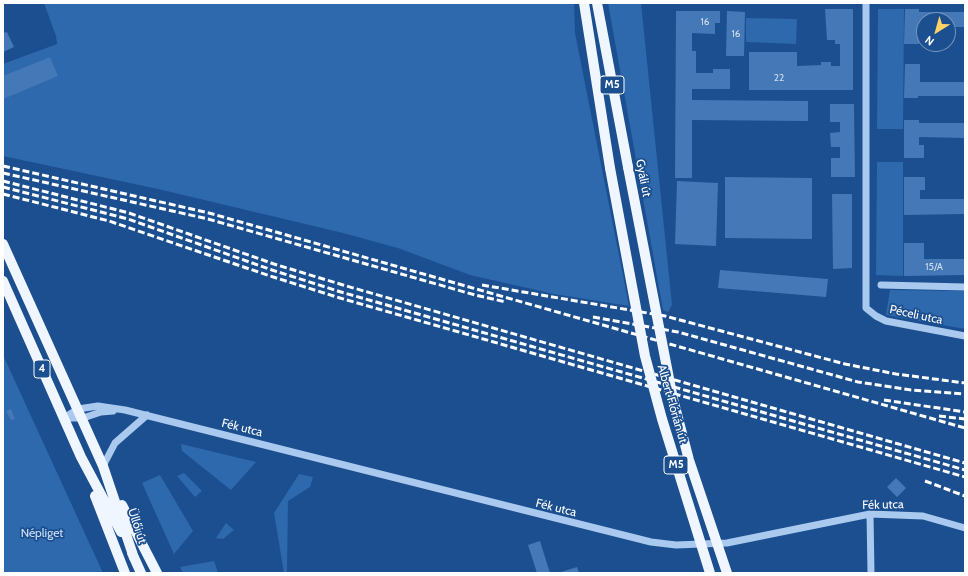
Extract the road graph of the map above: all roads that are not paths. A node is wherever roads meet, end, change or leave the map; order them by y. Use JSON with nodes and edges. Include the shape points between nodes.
{"nodes":[{"id":1,"x":584,"y":3,"type":"edge"},
{"id":2,"x":597,"y":3,"type":"edge"},
{"id":3,"x":866,"y":3,"type":"edge"},
{"id":4,"x":3,"y":244,"type":"edge"},
{"id":5,"x":3,"y":281,"type":"edge"},
{"id":6,"x":881,"y":285,"type":"dead end"},
{"id":7,"x":965,"y":287,"type":"edge"},
{"id":8,"x":965,"y":336,"type":"edge"},
{"id":9,"x":665,"y":358,"type":"joint"},
{"id":10,"x":81,"y":413,"type":"junction"},
{"id":11,"x":147,"y":415,"type":"junction"},
{"id":12,"x":64,"y":418,"type":"junction"},
{"id":13,"x":81,"y":457,"type":"junction"},
{"id":14,"x":103,"y":466,"type":"junction"},
{"id":15,"x":108,"y":479,"type":"junction"},
{"id":16,"x":870,"y":514,"type":"junction"},
{"id":17,"x":965,"y":528,"type":"edge"},
{"id":18,"x":134,"y":558,"type":"junction"},
{"id":19,"x":125,"y":573,"type":"edge"},
{"id":20,"x":142,"y":573,"type":"edge"},
{"id":21,"x":157,"y":573,"type":"edge"},
{"id":22,"x":710,"y":573,"type":"edge"},
{"id":23,"x":727,"y":573,"type":"edge"},
{"id":24,"x":871,"y":573,"type":"edge"}],
"edges":[{"from":1,"to":22,"type":"main road","name":"Albert Flórián út","number":"M5","bridge":true,"via":[[610,168],[645,356]]},
{"from":2,"to":9,"type":"main road","name":"Gyáli út","number":"M5","bridge":true},
{"from":3,"to":8,"type":"street","name":"Péceli utca","via":[[866,308],[886,321]]},
{"from":4,"to":10,"type":"main road","name":"Üllői út","number":"4"},
{"from":5,"to":12,"type":"main road","name":"Üllői út","number":"4"},
{"from":6,"to":7,"type":"street"},
{"from":9,"to":23,"type":"main road","name":"Albert Flórián út","number":"M5","bridge":true,"via":[[689,460]]},
{"from":10,"to":11,"type":"street","name":"Fék utca","via":[[124,410]]},
{"from":10,"to":12,"type":"street","name":"Fék utca"},
{"from":10,"to":14,"type":"main road","name":"Üllői út","number":"4"},
{"from":11,"to":14,"type":"street","via":[[115,443]]},
{"from":11,"to":16,"type":"street","name":"Fék utca","via":[[651,542],[676,545],[726,543]]},
{"from":12,"to":13,"type":"main road","name":"Üllői út","number":"4"},
{"from":13,"to":18,"type":"main road","name":"Üllői út"},
{"from":13,"to":19,"type":"main road"},
{"from":14,"to":15,"type":"main road","name":"Üllői út","number":"4"},
{"from":15,"to":18,"type":"main road","name":"Üllői út"},
{"from":15,"to":21,"type":"main road"},
{"from":16,"to":17,"type":"street","name":"Fék utca","via":[[923,516]]},
{"from":16,"to":24,"type":"street"},
{"from":18,"to":20,"type":"main road"}]}
